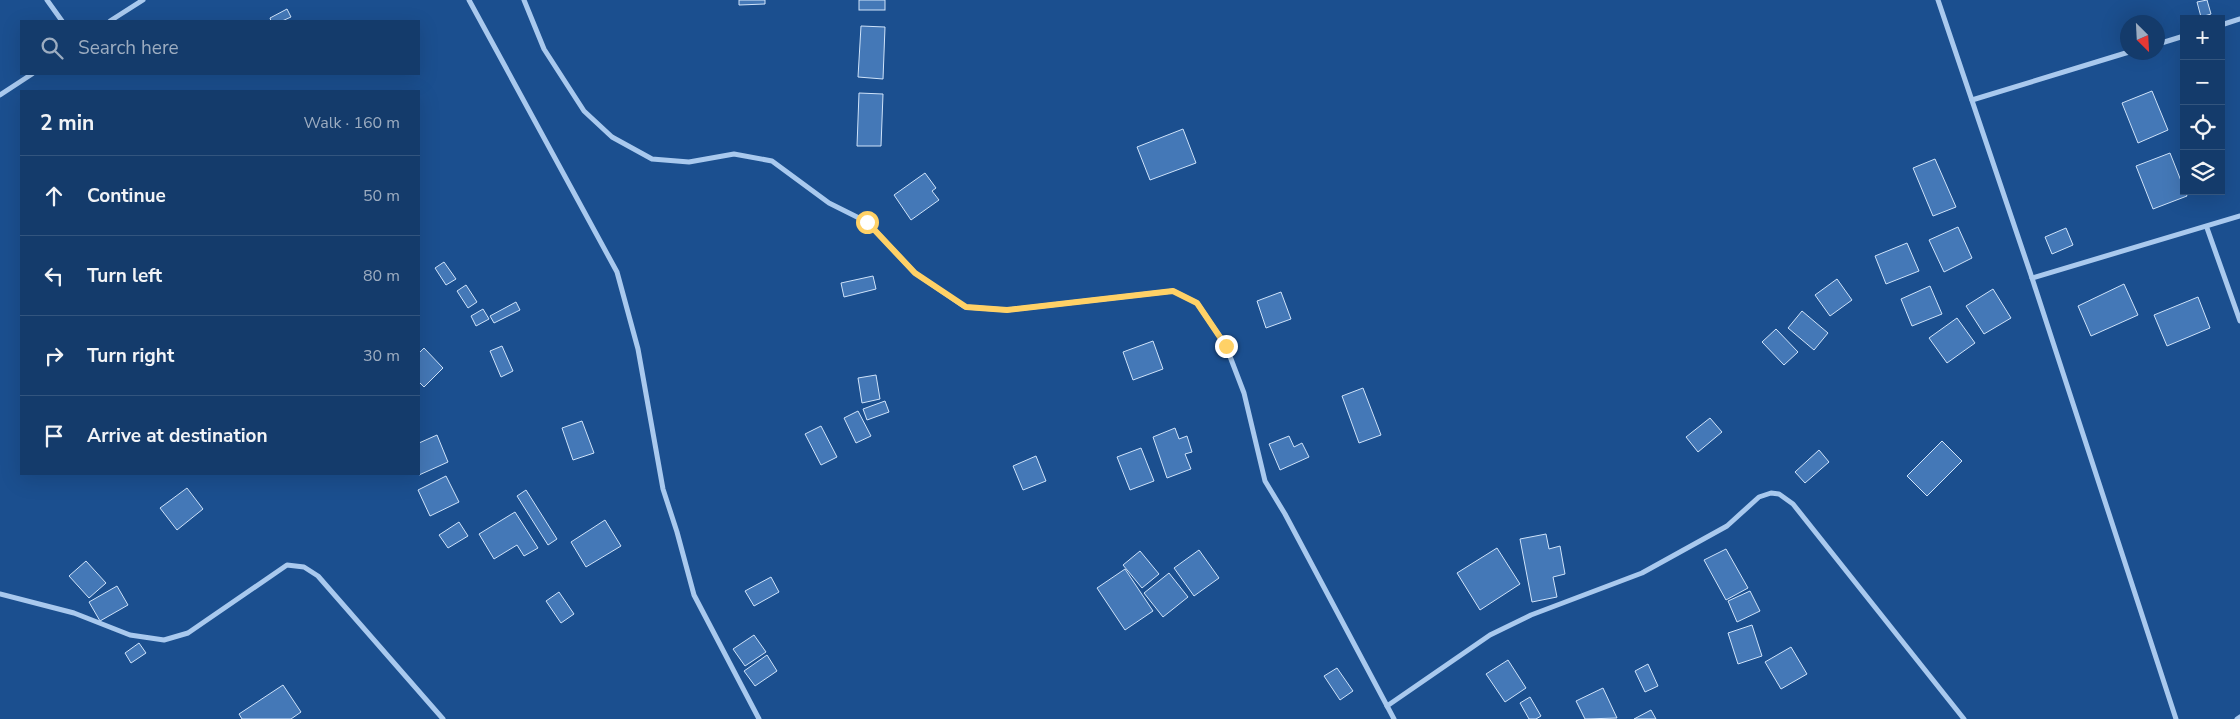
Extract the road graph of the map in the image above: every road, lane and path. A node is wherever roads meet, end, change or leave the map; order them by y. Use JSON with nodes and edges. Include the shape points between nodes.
{"nodes":[{"id":1,"x":47,"y":0,"type":"edge"},
{"id":2,"x":143,"y":0,"type":"edge"},
{"id":3,"x":469,"y":0,"type":"edge"},
{"id":4,"x":524,"y":0,"type":"edge"},
{"id":5,"x":1938,"y":0,"type":"edge"},
{"id":6,"x":2240,"y":19,"type":"edge"},
{"id":7,"x":61,"y":20,"type":"edge"},
{"id":8,"x":112,"y":20,"type":"edge"},
{"id":9,"x":2225,"y":24,"type":"edge"},
{"id":10,"x":2180,"y":37,"type":"edge"},
{"id":11,"x":2165,"y":42,"type":"edge"},
{"id":12,"x":2120,"y":55,"type":"edge"},
{"id":13,"x":30,"y":75,"type":"edge"},
{"id":14,"x":0,"y":95,"type":"edge"},
{"id":15,"x":1972,"y":100,"type":"junction"},
{"id":16,"x":2240,"y":216,"type":"edge"},
{"id":17,"x":2207,"y":228,"type":"junction"},
{"id":18,"x":2032,"y":278,"type":"junction"},
{"id":19,"x":2240,"y":320,"type":"edge"},
{"id":20,"x":0,"y":594,"type":"edge"},
{"id":21,"x":1387,"y":706,"type":"junction"},
{"id":22,"x":443,"y":719,"type":"edge"},
{"id":23,"x":759,"y":719,"type":"edge"},
{"id":24,"x":1394,"y":719,"type":"edge"},
{"id":25,"x":1964,"y":719,"type":"edge"},
{"id":26,"x":2176,"y":719,"type":"edge"}],
"edges":[{"from":1,"to":7,"type":"street"},
{"from":2,"to":8,"type":"street"},
{"from":3,"to":23,"type":"street","via":[[617,272],[638,349],[663,489],[694,595]]},
{"from":4,"to":21,"type":"street","via":[[544,49],[584,111],[612,137],[652,159],[689,162],[734,154],[772,161],[829,203],[867,222],[915,273],[966,307],[1007,310],[1173,291],[1197,303],[1226,346],[1244,393],[1265,480]]},
{"from":5,"to":15,"type":"street"},
{"from":6,"to":9,"type":"street"},
{"from":10,"to":11,"type":"street"},
{"from":12,"to":15,"type":"street"},
{"from":13,"to":14,"type":"street"},
{"from":15,"to":18,"type":"street"},
{"from":16,"to":17,"type":"street"},
{"from":17,"to":18,"type":"street"},
{"from":17,"to":19,"type":"street"},
{"from":18,"to":26,"type":"street"},
{"from":20,"to":22,"type":"street","via":[[74,613],[130,635],[164,640],[188,632],[287,565],[304,567],[318,576]]},
{"from":21,"to":24,"type":"street"},
{"from":21,"to":25,"type":"street","via":[[1490,635],[1531,615],[1642,573],[1715,534],[1759,497],[1771,493],[1779,494],[1792,504]]}]}
